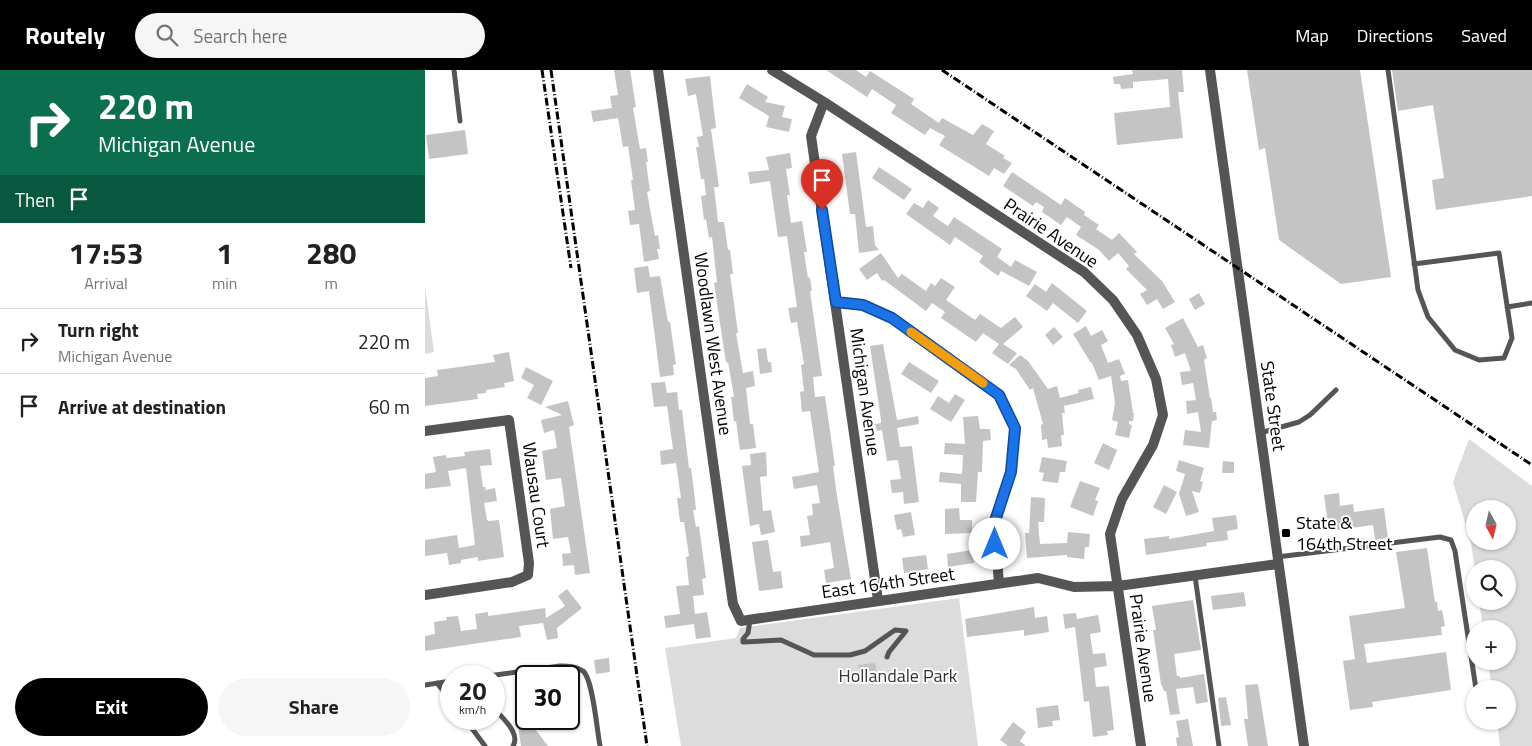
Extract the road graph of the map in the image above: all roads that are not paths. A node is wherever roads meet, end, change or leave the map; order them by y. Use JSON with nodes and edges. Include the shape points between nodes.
{"nodes":[{"id":1,"x":454,"y":70,"type":"edge"},
{"id":2,"x":658,"y":70,"type":"edge"},
{"id":3,"x":772,"y":70,"type":"edge"},
{"id":4,"x":1209,"y":70,"type":"edge"},
{"id":5,"x":1388,"y":70,"type":"edge"},
{"id":6,"x":823,"y":102,"type":"junction"},
{"id":7,"x":460,"y":121,"type":"dead end"},
{"id":8,"x":1414,"y":264,"type":"junction"},
{"id":9,"x":836,"y":302,"type":"junction"},
{"id":10,"x":1532,"y":303,"type":"edge"},
{"id":11,"x":1507,"y":307,"type":"junction"},
{"id":12,"x":1336,"y":390,"type":"dead end"},
{"id":13,"x":425,"y":431,"type":"edge"},
{"id":14,"x":1260,"y":433,"type":"junction"},
{"id":15,"x":1278,"y":561,"type":"junction"},
{"id":16,"x":1195,"y":576,"type":"junction"},
{"id":17,"x":999,"y":584,"type":"junction"},
{"id":18,"x":1117,"y":586,"type":"junction"},
{"id":19,"x":425,"y":594,"type":"edge"},
{"id":20,"x":878,"y":600,"type":"junction"},
{"id":21,"x":745,"y":621,"type":"junction"},
{"id":22,"x":887,"y":657,"type":"dead end"},
{"id":23,"x":505,"y":674,"type":"edge"},
{"id":24,"x":1475,"y":680,"type":"edge"},
{"id":25,"x":437,"y":683,"type":"junction"},
{"id":26,"x":440,"y":683,"type":"edge"},
{"id":27,"x":425,"y":685,"type":"edge"},
{"id":28,"x":440,"y":687,"type":"edge"},
{"id":29,"x":505,"y":722,"type":"edge"},
{"id":30,"x":473,"y":730,"type":"edge"},
{"id":31,"x":485,"y":746,"type":"edge"},
{"id":32,"x":513,"y":746,"type":"edge"},
{"id":33,"x":600,"y":746,"type":"edge"},
{"id":34,"x":1141,"y":746,"type":"edge"},
{"id":35,"x":1219,"y":746,"type":"edge"},
{"id":36,"x":1305,"y":746,"type":"edge"}],
"edges":[{"from":1,"to":7,"type":"lane"},
{"from":2,"to":21,"type":"street","name":"Woodlawn West Avenue","via":[[733,604]]},
{"from":3,"to":6,"type":"street","name":"Prairie Avenue"},
{"from":4,"to":14,"type":"street","name":"State Street"},
{"from":5,"to":8,"type":"lane"},
{"from":6,"to":9,"type":"street","name":"Michigan Avenue","via":[[811,136]]},
{"from":6,"to":18,"type":"street","name":"Prairie Avenue","via":[[1084,272],[1113,300],[1137,334],[1156,379],[1163,415],[1153,445],[1122,499],[1110,534]]},
{"from":8,"to":11,"type":"lane","via":[[1499,253]]},
{"from":8,"to":11,"type":"lane","via":[[1418,290],[1428,317],[1455,350],[1479,360],[1504,358],[1512,338]]},
{"from":9,"to":17,"type":"street","via":[[863,305],[892,318],[999,395],[1015,428],[1011,472],[994,524]]},
{"from":9,"to":20,"type":"street","name":"Michigan Avenue"},
{"from":10,"to":11,"type":"lane"},
{"from":12,"to":14,"type":"lane","via":[[1299,422]]},
{"from":13,"to":19,"type":"street","name":"Wausau Court","via":[[509,420],[529,563],[528,575],[512,582]]},
{"from":14,"to":15,"type":"street","name":"State Street"},
{"from":15,"to":16,"type":"street","name":"East 164th Street"},
{"from":15,"to":24,"type":"lane","via":[[1440,537],[1451,540]]},
{"from":15,"to":36,"type":"street","name":"State Street"},
{"from":16,"to":18,"type":"street","name":"East 164th Street"},
{"from":16,"to":35,"type":"lane"},
{"from":17,"to":18,"type":"street","name":"East 164th Street","via":[[1038,578],[1074,587]]},
{"from":17,"to":20,"type":"street","name":"East 164th Street"},
{"from":18,"to":34,"type":"street","name":"Prairie Avenue"},
{"from":20,"to":21,"type":"street","name":"East 164th Street"},
{"from":21,"to":22,"type":"lane","via":[[748,633],[743,642],[781,640],[814,655],[850,655],[865,651],[895,630],[906,631]]},
{"from":23,"to":33,"type":"lane","via":[[560,666],[571,666],[584,672],[591,689]]},
{"from":25,"to":26,"type":"lane"},
{"from":25,"to":27,"type":"lane"},
{"from":25,"to":28,"type":"lane"},
{"from":29,"to":32,"type":"lane","via":[[515,734]]},
{"from":30,"to":31,"type":"lane"}]}
